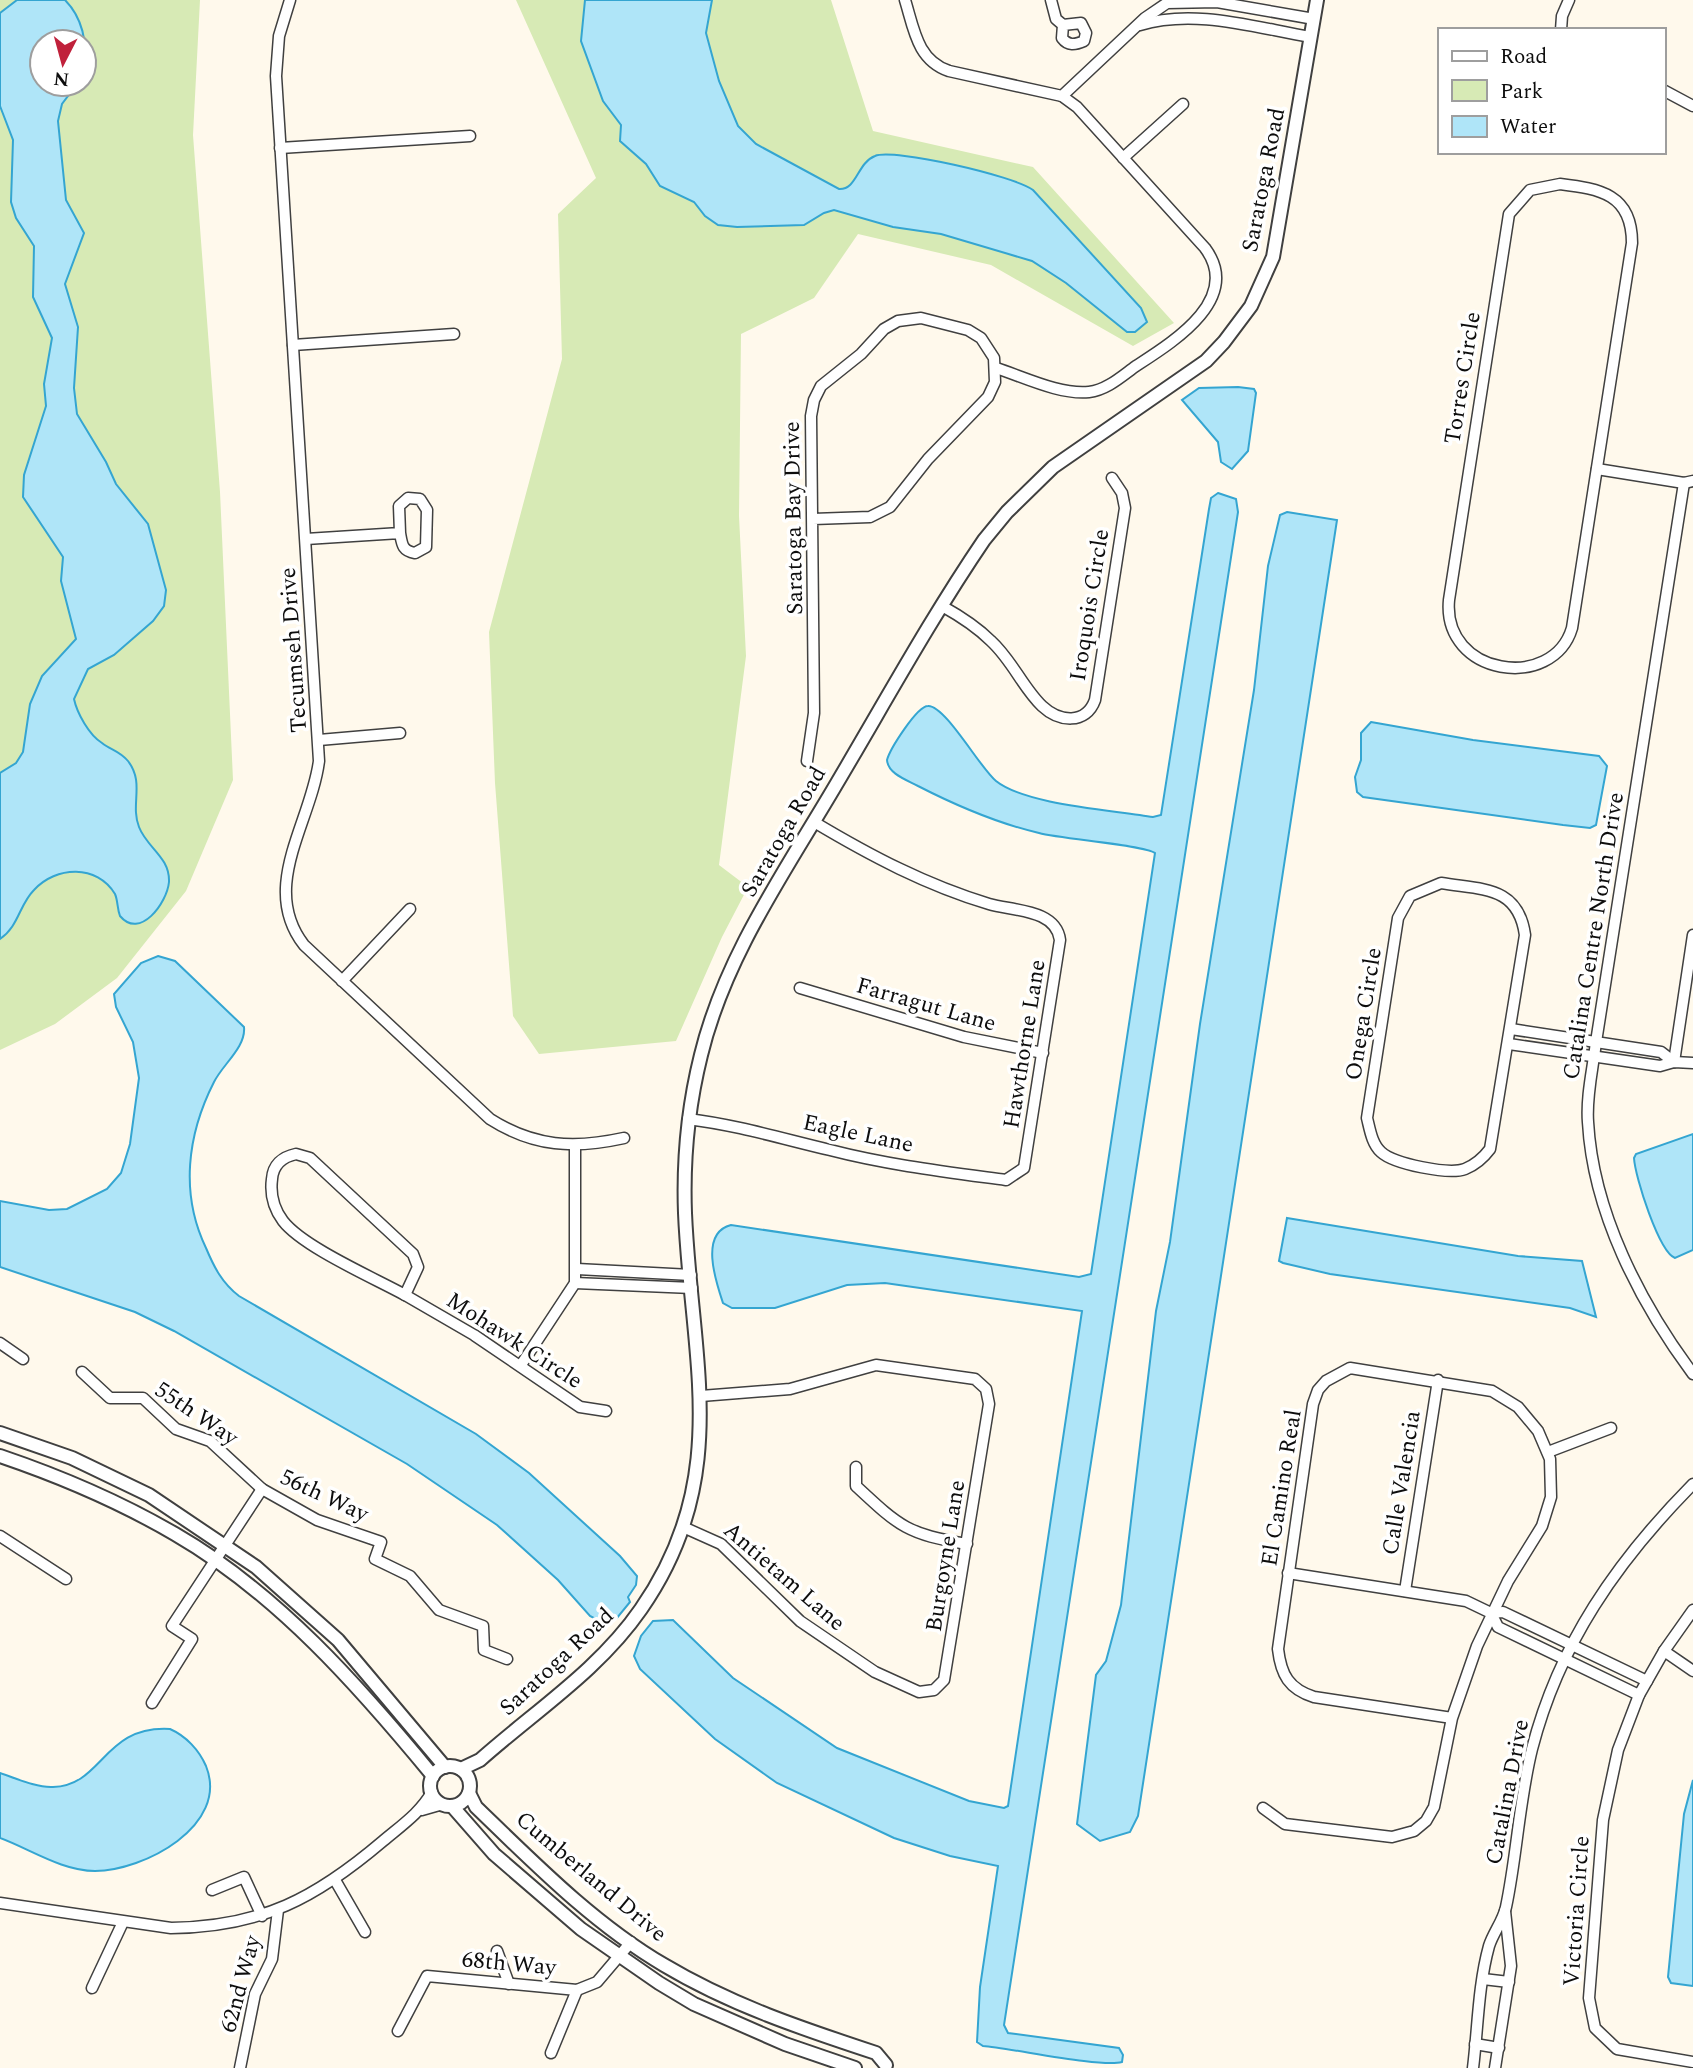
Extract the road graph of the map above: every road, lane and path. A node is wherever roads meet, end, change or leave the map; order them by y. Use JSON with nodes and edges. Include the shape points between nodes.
{"nodes":[{"id":1,"x":290,"y":0,"type":"edge"},
{"id":2,"x":905,"y":0,"type":"edge"},
{"id":3,"x":1051,"y":0,"type":"edge"},
{"id":4,"x":1317,"y":0,"type":"edge"},
{"id":5,"x":1569,"y":0,"type":"edge"},
{"id":6,"x":1314,"y":19,"type":"junction"},
{"id":7,"x":1063,"y":25,"type":"dead end"},
{"id":8,"x":1139,"y":26,"type":"junction"},
{"id":9,"x":1561,"y":28,"type":"edge"},
{"id":10,"x":1311,"y":37,"type":"junction"},
{"id":11,"x":1665,"y":90,"type":"edge"},
{"id":12,"x":1062,"y":96,"type":"junction"},
{"id":13,"x":1183,"y":104,"type":"dead end"},
{"id":14,"x":1693,"y":106,"type":"edge"},
{"id":15,"x":470,"y":136,"type":"dead end"},
{"id":16,"x":281,"y":149,"type":"junction"},
{"id":17,"x":1123,"y":158,"type":"junction"},
{"id":18,"x":454,"y":334,"type":"dead end"},
{"id":19,"x":293,"y":345,"type":"junction"},
{"id":20,"x":996,"y":368,"type":"junction"},
{"id":21,"x":1597,"y":469,"type":"junction"},
{"id":22,"x":1112,"y":478,"type":"dead end"},
{"id":23,"x":1688,"y":482,"type":"edge"},
{"id":24,"x":813,"y":519,"type":"junction"},
{"id":25,"x":400,"y":533,"type":"junction"},
{"id":26,"x":306,"y":539,"type":"junction"},
{"id":27,"x":942,"y":607,"type":"junction"},
{"id":28,"x":400,"y":733,"type":"dead end"},
{"id":29,"x":319,"y":740,"type":"junction"},
{"id":30,"x":807,"y":761,"type":"dead end"},
{"id":31,"x":814,"y":822,"type":"junction"},
{"id":32,"x":410,"y":909,"type":"dead end"},
{"id":33,"x":1693,"y":935,"type":"edge"},
{"id":34,"x":341,"y":981,"type":"junction"},
{"id":35,"x":800,"y":988,"type":"dead end"},
{"id":36,"x":1511,"y":1029,"type":"junction"},
{"id":37,"x":1596,"y":1042,"type":"junction"},
{"id":38,"x":1509,"y":1044,"type":"junction"},
{"id":39,"x":1043,"y":1053,"type":"junction"},
{"id":40,"x":1594,"y":1058,"type":"junction"},
{"id":41,"x":1674,"y":1062,"type":"junction"},
{"id":42,"x":1693,"y":1063,"type":"edge"},
{"id":43,"x":688,"y":1119,"type":"junction"},
{"id":44,"x":624,"y":1138,"type":"dead end"},
{"id":45,"x":575,"y":1146,"type":"junction"},
{"id":46,"x":1019,"y":1174,"type":"joint"},
{"id":47,"x":577,"y":1269,"type":"junction"},
{"id":48,"x":691,"y":1281,"type":"junction"},
{"id":49,"x":575,"y":1283,"type":"junction"},
{"id":50,"x":405,"y":1295,"type":"junction"},
{"id":51,"x":0,"y":1343,"type":"edge"},
{"id":52,"x":23,"y":1359,"type":"dead end"},
{"id":53,"x":521,"y":1365,"type":"junction"},
{"id":54,"x":82,"y":1372,"type":"dead end"},
{"id":55,"x":1693,"y":1374,"type":"edge"},
{"id":56,"x":1438,"y":1380,"type":"junction"},
{"id":57,"x":701,"y":1396,"type":"junction"},
{"id":58,"x":606,"y":1410,"type":"dead end"},
{"id":59,"x":1611,"y":1428,"type":"dead end"},
{"id":60,"x":0,"y":1433,"type":"edge"},
{"id":61,"x":1548,"y":1452,"type":"junction"},
{"id":62,"x":0,"y":1456,"type":"edge"},
{"id":63,"x":856,"y":1467,"type":"dead end"},
{"id":64,"x":1693,"y":1484,"type":"edge"},
{"id":65,"x":262,"y":1489,"type":"junction"},
{"id":66,"x":683,"y":1527,"type":"junction"},
{"id":67,"x":0,"y":1536,"type":"edge"},
{"id":68,"x":967,"y":1544,"type":"junction"},
{"id":69,"x":224,"y":1546,"type":"junction"},
{"id":70,"x":215,"y":1560,"type":"junction"},
{"id":71,"x":1288,"y":1573,"type":"junction"},
{"id":72,"x":66,"y":1579,"type":"dead end"},
{"id":73,"x":1405,"y":1591,"type":"junction"},
{"id":74,"x":1693,"y":1611,"type":"edge"},
{"id":75,"x":1491,"y":1613,"type":"junction"},
{"id":76,"x":1571,"y":1644,"type":"junction"},
{"id":77,"x":1664,"y":1651,"type":"junction"},
{"id":78,"x":1565,"y":1658,"type":"junction"},
{"id":79,"x":507,"y":1659,"type":"dead end"},
{"id":80,"x":1693,"y":1671,"type":"edge"},
{"id":81,"x":1647,"y":1681,"type":"junction"},
{"id":82,"x":934,"y":1690,"type":"joint"},
{"id":83,"x":1639,"y":1695,"type":"junction"},
{"id":84,"x":152,"y":1703,"type":"dead end"},
{"id":85,"x":1452,"y":1718,"type":"junction"},
{"id":86,"x":480,"y":1760,"type":"junction"},
{"id":87,"x":444,"y":1767,"type":"junction"},
{"id":88,"x":461,"y":1769,"type":"junction"},
{"id":89,"x":433,"y":1776,"type":"junction"},
{"id":90,"x":470,"y":1788,"type":"junction"},
{"id":91,"x":432,"y":1792,"type":"junction"},
{"id":92,"x":448,"y":1805,"type":"junction"},
{"id":93,"x":1263,"y":1808,"type":"dead end"},
{"id":94,"x":422,"y":1810,"type":"junction"},
{"id":95,"x":335,"y":1880,"type":"junction"},
{"id":96,"x":212,"y":1890,"type":"dead end"},
{"id":97,"x":0,"y":1903,"type":"edge"},
{"id":98,"x":278,"y":1910,"type":"junction"},
{"id":99,"x":1505,"y":1910,"type":"junction"},
{"id":100,"x":262,"y":1916,"type":"junction"},
{"id":101,"x":124,"y":1922,"type":"junction"},
{"id":102,"x":365,"y":1932,"type":"dead end"},
{"id":103,"x":631,"y":1942,"type":"junction"},
{"id":104,"x":497,"y":1951,"type":"dead end"},
{"id":105,"x":619,"y":1956,"type":"junction"},
{"id":106,"x":1483,"y":1979,"type":"junction"},
{"id":107,"x":1509,"y":1982,"type":"junction"},
{"id":108,"x":509,"y":1984,"type":"junction"},
{"id":109,"x":92,"y":1988,"type":"dead end"},
{"id":110,"x":577,"y":1990,"type":"junction"},
{"id":111,"x":398,"y":2031,"type":"dead end"},
{"id":112,"x":1475,"y":2044,"type":"junction"},
{"id":113,"x":1499,"y":2048,"type":"junction"},
{"id":114,"x":551,"y":2053,"type":"dead end"},
{"id":115,"x":1693,"y":2062,"type":"edge"},
{"id":116,"x":883,"y":2067,"type":"edge"},
{"id":117,"x":240,"y":2068,"type":"edge"},
{"id":118,"x":855,"y":2068,"type":"edge"},
{"id":119,"x":901,"y":2068,"type":"edge"},
{"id":120,"x":1473,"y":2068,"type":"edge"},
{"id":121,"x":1495,"y":2068,"type":"edge"}],
"edges":[{"from":1,"to":16,"type":"street","name":"Tecumseh Drive","via":[[276,60]]},
{"from":2,"to":12,"type":"street","via":[[920,47],[935,65]]},
{"from":3,"to":7,"type":"street","via":[[1056,19]]},
{"from":4,"to":6,"type":"street","name":"Saratoga Road"},
{"from":5,"to":9,"type":"street"},
{"from":6,"to":8,"type":"street","via":[[1217,2],[1167,3]]},
{"from":6,"to":10,"type":"street","name":"Saratoga Road"},
{"from":8,"to":10,"type":"street","via":[[1159,20],[1213,20]]},
{"from":8,"to":12,"type":"street"},
{"from":10,"to":27,"type":"street","name":"Saratoga Road","via":[[1280,231],[1251,306],[1206,362],[1079,448],[1029,489],[984,540]]},
{"from":11,"to":14,"type":"street"},
{"from":12,"to":17,"type":"street"},
{"from":13,"to":17,"type":"street"},
{"from":15,"to":16,"type":"street"},
{"from":16,"to":19,"type":"street","name":"Tecumseh Drive"},
{"from":17,"to":20,"type":"street","via":[[1209,254],[1216,276],[1212,299],[1172,341],[1100,389],[1079,393]]},
{"from":18,"to":19,"type":"street"},
{"from":19,"to":26,"type":"street","name":"Tecumseh Drive"},
{"from":20,"to":24,"type":"street","via":[[988,397],[928,459],[890,507],[870,517]]},
{"from":20,"to":24,"type":"street","name":"Saratoga Bay Drive","via":[[986,344],[968,330],[913,318],[884,329],[827,381],[814,400]]},
{"from":21,"to":21,"type":"street","name":"Torres Circle","via":[[1572,628],[1565,646],[1532,666],[1473,658],[1457,642],[1448,611],[1507,224],[1521,197],[1549,184],[1604,192],[1626,213],[1632,233]]},
{"from":21,"to":23,"type":"street"},
{"from":22,"to":27,"type":"street","name":"Iroquois Circle","via":[[1125,508],[1095,700],[1087,713],[1072,719],[1049,712],[991,641]]},
{"from":23,"to":37,"type":"street","name":"Catalina Centre North Drive"},
{"from":24,"to":30,"type":"street","name":"Saratoga Bay Drive","via":[[814,713]]},
{"from":25,"to":25,"type":"street","via":[[399,506],[408,498],[420,499],[426,510],[426,547],[415,553],[406,550]]},
{"from":25,"to":26,"type":"street"},
{"from":26,"to":29,"type":"street","name":"Tecumseh Drive"},
{"from":27,"to":31,"type":"street","name":"Saratoga Road"},
{"from":28,"to":29,"type":"street"},
{"from":29,"to":34,"type":"street","name":"Tecumseh Drive","via":[[316,783],[286,872],[284,898],[298,938]]},
{"from":31,"to":39,"type":"street","name":"Hawthorne Lane","via":[[923,881],[1051,920],[1060,940]]},
{"from":31,"to":43,"type":"street","name":"Saratoga Road","via":[[751,929],[721,992],[702,1051]]},
{"from":32,"to":34,"type":"street"},
{"from":33,"to":41,"type":"street"},
{"from":34,"to":45,"type":"street","name":"Tecumseh Drive","via":[[490,1119],[522,1137]]},
{"from":35,"to":39,"type":"street","name":"Farragut Lane","via":[[964,1037]]},
{"from":36,"to":37,"type":"street"},
{"from":36,"to":38,"type":"street","name":"Onega Circle"},
{"from":36,"to":38,"type":"street","name":"Onega Circle","via":[[1525,935],[1520,910],[1497,892],[1441,884],[1410,896],[1398,918],[1367,1118],[1380,1151],[1395,1161],[1449,1171],[1464,1169],[1483,1157],[1494,1137]]},
{"from":37,"to":40,"type":"street","name":"Catalina Centre North Drive"},
{"from":37,"to":41,"type":"street","via":[[1661,1052]]},
{"from":38,"to":40,"type":"street"},
{"from":39,"to":46,"type":"street","name":"Hawthorne Lane","via":[[1026,1160]]},
{"from":40,"to":41,"type":"street","via":[[1660,1066]]},
{"from":40,"to":55,"type":"street","name":"Catalina Centre North Drive","via":[[1588,1121],[1601,1191],[1639,1290]]},
{"from":41,"to":42,"type":"street"},
{"from":43,"to":46,"type":"street","name":"Eagle Lane","via":[[753,1129],[901,1165],[1006,1180]]},
{"from":43,"to":48,"type":"street","name":"Saratoga Road","via":[[684,1181]]},
{"from":44,"to":45,"type":"street","name":"Tecumseh Drive"},
{"from":45,"to":47,"type":"street"},
{"from":47,"to":48,"type":"street"},
{"from":47,"to":49,"type":"street"},
{"from":48,"to":49,"type":"street"},
{"from":48,"to":57,"type":"street","name":"Saratoga Road"},
{"from":49,"to":53,"type":"street"},
{"from":50,"to":50,"type":"street","name":"Mohawk Circle","via":[[284,1223],[271,1188],[273,1173],[282,1160],[296,1154],[310,1158],[413,1254],[418,1267]]},
{"from":50,"to":53,"type":"street","name":"Mohawk Circle"},
{"from":51,"to":52,"type":"street"},
{"from":53,"to":58,"type":"street","name":"Mohawk Circle","via":[[580,1406]]},
{"from":54,"to":65,"type":"street","name":"55th Way","via":[[110,1398],[143,1398],[177,1429],[210,1441]]},
{"from":56,"to":61,"type":"street","name":"El Camino Real","via":[[1506,1398],[1529,1418]]},
{"from":56,"to":71,"type":"street","name":"El Camino Real","via":[[1350,1368],[1318,1390]]},
{"from":56,"to":73,"type":"street","name":"Calle Valencia"},
{"from":57,"to":66,"type":"street","name":"Saratoga Road","via":[[698,1467]]},
{"from":57,"to":68,"type":"street","name":"Burgoyne Lane","via":[[790,1389],[852,1370],[893,1365],[975,1379],[988,1396]]},
{"from":59,"to":61,"type":"street"},
{"from":60,"to":69,"type":"street","via":[[72,1458],[130,1485],[192,1521]]},
{"from":61,"to":75,"type":"street","name":"El Camino Real","via":[[1552,1482],[1548,1512]]},
{"from":62,"to":70,"type":"street","via":[[39,1469],[151,1522]]},
{"from":63,"to":68,"type":"street","via":[[856,1486],[903,1527],[925,1537]]},
{"from":64,"to":76,"type":"street","via":[[1616,1570]]},
{"from":65,"to":69,"type":"street"},
{"from":65,"to":79,"type":"street","name":"56th Way","via":[[317,1520],[381,1542],[374,1559],[410,1576],[439,1610],[483,1626],[484,1650]]},
{"from":66,"to":82,"type":"street","name":"Antietam Lane","via":[[721,1544],[800,1621],[847,1655],[912,1690]]},
{"from":66,"to":86,"type":"street","name":"Saratoga Road","via":[[657,1583],[622,1634]]},
{"from":67,"to":72,"type":"street"},
{"from":68,"to":82,"type":"street","name":"Burgoyne Lane","via":[[947,1672]]},
{"from":69,"to":70,"type":"street"},
{"from":69,"to":87,"type":"street","via":[[256,1567],[338,1640]]},
{"from":70,"to":84,"type":"street","via":[[172,1626],[192,1639]]},
{"from":70,"to":89,"type":"street","via":[[293,1623],[345,1674]]},
{"from":71,"to":73,"type":"street"},
{"from":71,"to":85,"type":"street","name":"El Camino Real","via":[[1278,1649],[1280,1667],[1299,1692]]},
{"from":73,"to":75,"type":"street","via":[[1459,1599]]},
{"from":74,"to":77,"type":"street","name":"Victoria Circle"},
{"from":75,"to":76,"type":"street","via":[[1503,1612]]},
{"from":75,"to":78,"type":"street","via":[[1498,1627]]},
{"from":75,"to":85,"type":"street","name":"El Camino Real"},
{"from":76,"to":78,"type":"street","name":"Catalina Drive"},
{"from":76,"to":81,"type":"street"},
{"from":77,"to":80,"type":"street"},
{"from":77,"to":81,"type":"street","name":"Victoria Circle"},
{"from":78,"to":83,"type":"street"},
{"from":78,"to":99,"type":"street","name":"Catalina Drive","via":[[1532,1750]]},
{"from":81,"to":83,"type":"street","name":"Victoria Circle"},
{"from":83,"to":115,"type":"street","name":"Victoria Circle","via":[[1618,1751],[1603,1821],[1589,2008],[1595,2028],[1617,2049]]},
{"from":85,"to":93,"type":"street","name":"El Camino Real","via":[[1434,1807],[1415,1831],[1392,1838],[1285,1825]]},
{"from":86,"to":88,"type":"street","name":"Saratoga Road"},
{"from":86,"to":90,"type":"street","name":"Saratoga Road"},
{"from":87,"to":88,"type":"street"},
{"from":87,"to":89,"type":"street"},
{"from":88,"to":90,"type":"street","name":"Cumberland Drive"},
{"from":89,"to":91,"type":"street"},
{"from":90,"to":92,"type":"street","via":[[462,1802]]},
{"from":90,"to":103,"type":"street","name":"Cumberland Drive","via":[[477,1807],[521,1851]]},
{"from":91,"to":92,"type":"street","name":"Cumberland Drive"},
{"from":91,"to":94,"type":"street"},
{"from":92,"to":94,"type":"street"},
{"from":92,"to":105,"type":"street","name":"Cumberland Drive","via":[[494,1854]]},
{"from":94,"to":95,"type":"street"},
{"from":95,"to":98,"type":"street"},
{"from":95,"to":102,"type":"street"},
{"from":96,"to":100,"type":"street","via":[[244,1877]]},
{"from":97,"to":101,"type":"street"},
{"from":98,"to":100,"type":"street"},
{"from":98,"to":117,"type":"street","name":"62nd Way","via":[[272,1959],[255,1994]]},
{"from":99,"to":106,"type":"street","name":"Catalina Drive","via":[[1489,1945]]},
{"from":99,"to":107,"type":"street","name":"Catalina Drive"},
{"from":100,"to":101,"type":"street","via":[[200,1927]]},
{"from":101,"to":109,"type":"street"},
{"from":103,"to":105,"type":"street","name":"68th Way"},
{"from":103,"to":116,"type":"street","name":"Cumberland Drive","via":[[736,2002],[876,2053]]},
{"from":104,"to":108,"type":"street"},
{"from":105,"to":110,"type":"street","name":"68th Way","via":[[597,1982]]},
{"from":105,"to":118,"type":"street","name":"Cumberland Drive","via":[[694,2004],[815,2056]]},
{"from":106,"to":107,"type":"street"},
{"from":106,"to":112,"type":"street","name":"Catalina Drive"},
{"from":107,"to":113,"type":"street","name":"Catalina Drive"},
{"from":108,"to":110,"type":"street","name":"68th Way"},
{"from":108,"to":111,"type":"street","name":"68th Way","via":[[427,1976]]},
{"from":110,"to":114,"type":"street"},
{"from":112,"to":113,"type":"street"},
{"from":112,"to":120,"type":"street","name":"Catalina Drive"},
{"from":113,"to":121,"type":"street","name":"Catalina Drive"},
{"from":116,"to":119,"type":"street","name":"Cumberland Drive"}]}
